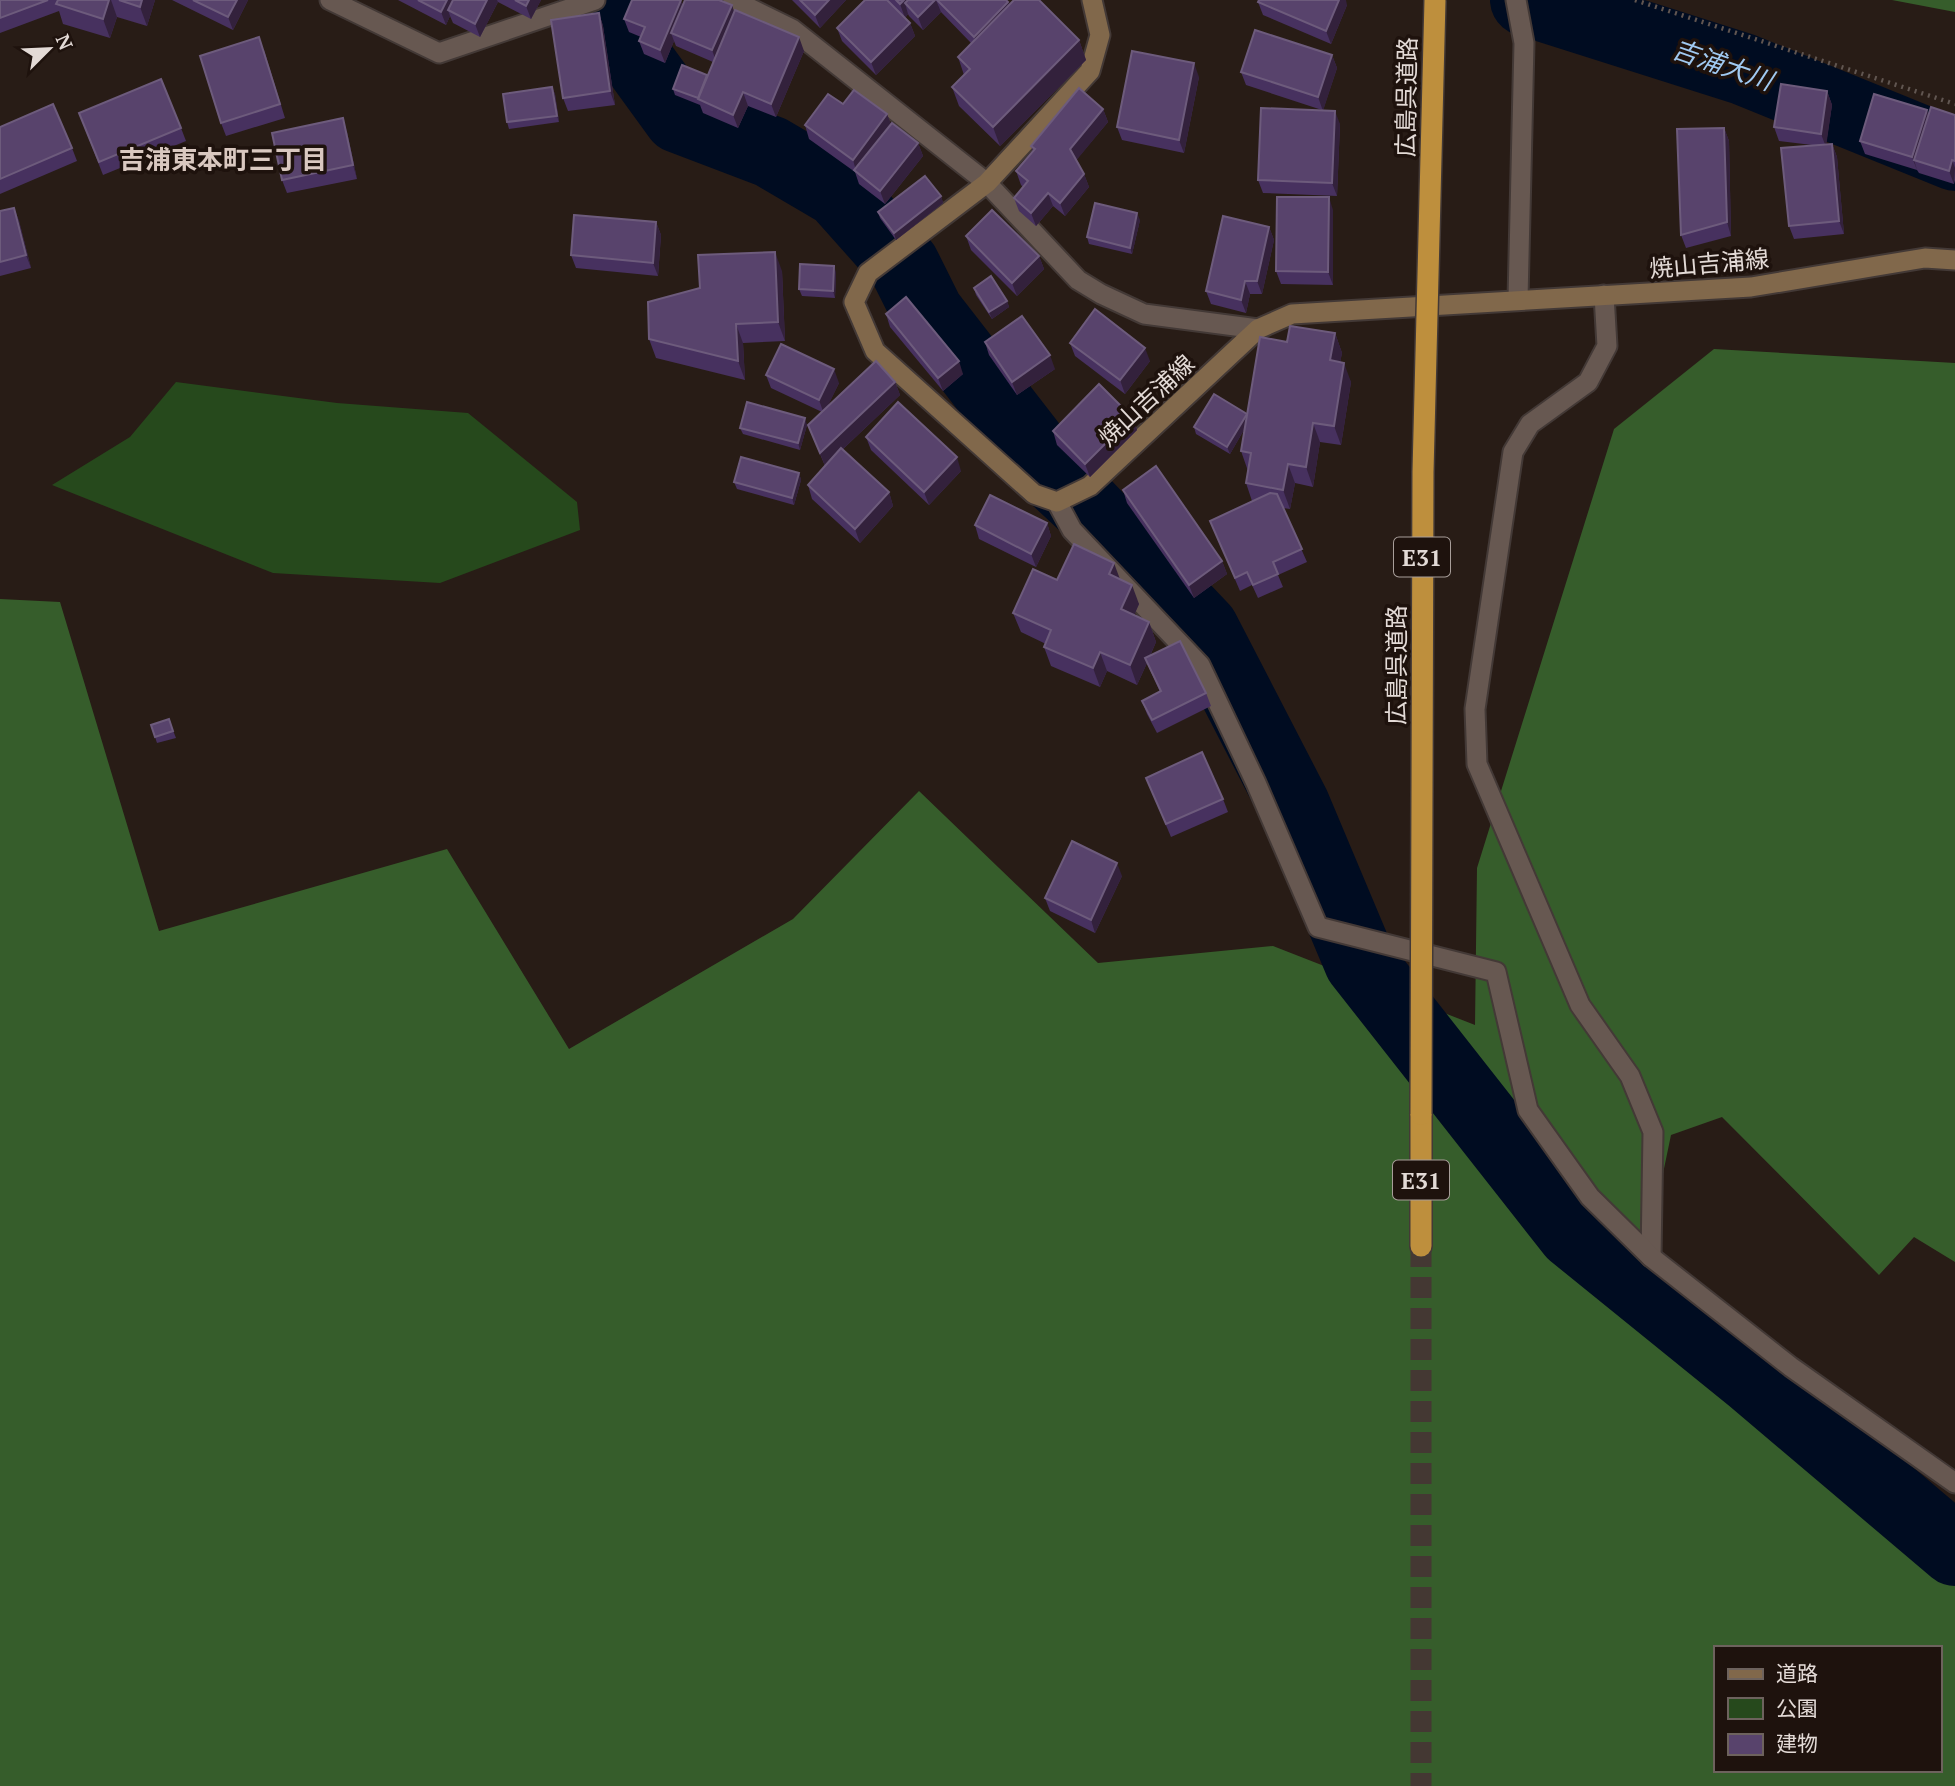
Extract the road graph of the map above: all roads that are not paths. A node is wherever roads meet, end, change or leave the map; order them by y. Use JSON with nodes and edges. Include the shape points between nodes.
{"nodes":[{"id":1,"x":330,"y":0,"type":"edge"},
{"id":2,"x":596,"y":0,"type":"edge"},
{"id":3,"x":733,"y":0,"type":"edge"},
{"id":4,"x":1092,"y":0,"type":"edge"},
{"id":5,"x":1435,"y":0,"type":"edge"},
{"id":6,"x":1516,"y":0,"type":"edge"},
{"id":7,"x":986,"y":183,"type":"junction"},
{"id":8,"x":1955,"y":260,"type":"edge"},
{"id":9,"x":1604,"y":295,"type":"junction"},
{"id":10,"x":1518,"y":299,"type":"junction"},
{"id":11,"x":1258,"y":330,"type":"junction"},
{"id":12,"x":1061,"y":501,"type":"junction"},
{"id":13,"x":1420,"y":1246,"type":"tunnel mouth"},
{"id":14,"x":1651,"y":1257,"type":"junction"},
{"id":15,"x":1955,"y":1483,"type":"edge"}],
"edges":[{"from":1,"to":2,"type":"street","via":[[439,53]]},
{"from":3,"to":7,"type":"street","via":[[792,29]]},
{"from":4,"to":7,"type":"main road","via":[[1100,35],[1090,71]]},
{"from":5,"to":13,"type":"highway","name":"広島呉道路","number":"E31","bridge":true,"via":[[1423,472]]},
{"from":6,"to":10,"type":"street","via":[[1524,43]]},
{"from":7,"to":11,"type":"street","via":[[1078,280],[1101,294],[1144,314]]},
{"from":7,"to":12,"type":"main road","via":[[868,273],[854,302],[875,351],[1034,494]]},
{"from":8,"to":9,"type":"main road","name":"焼山吉浦線","via":[[1925,258],[1751,287]]},
{"from":9,"to":10,"type":"main road","name":"焼山吉浦線"},
{"from":9,"to":14,"type":"street","via":[[1607,346],[1588,382],[1530,424],[1513,452],[1475,709],[1477,764],[1580,1005],[1630,1076],[1653,1132]]},
{"from":10,"to":11,"type":"main road","name":"焼山吉浦線","via":[[1292,314]]},
{"from":11,"to":12,"type":"main road","name":"焼山吉浦線","via":[[1090,486]]},
{"from":12,"to":14,"type":"street","via":[[1072,530],[1200,665],[1318,927],[1496,972],[1528,1110],[1590,1197]]},
{"from":14,"to":15,"type":"street","via":[[1791,1367]]}]}
